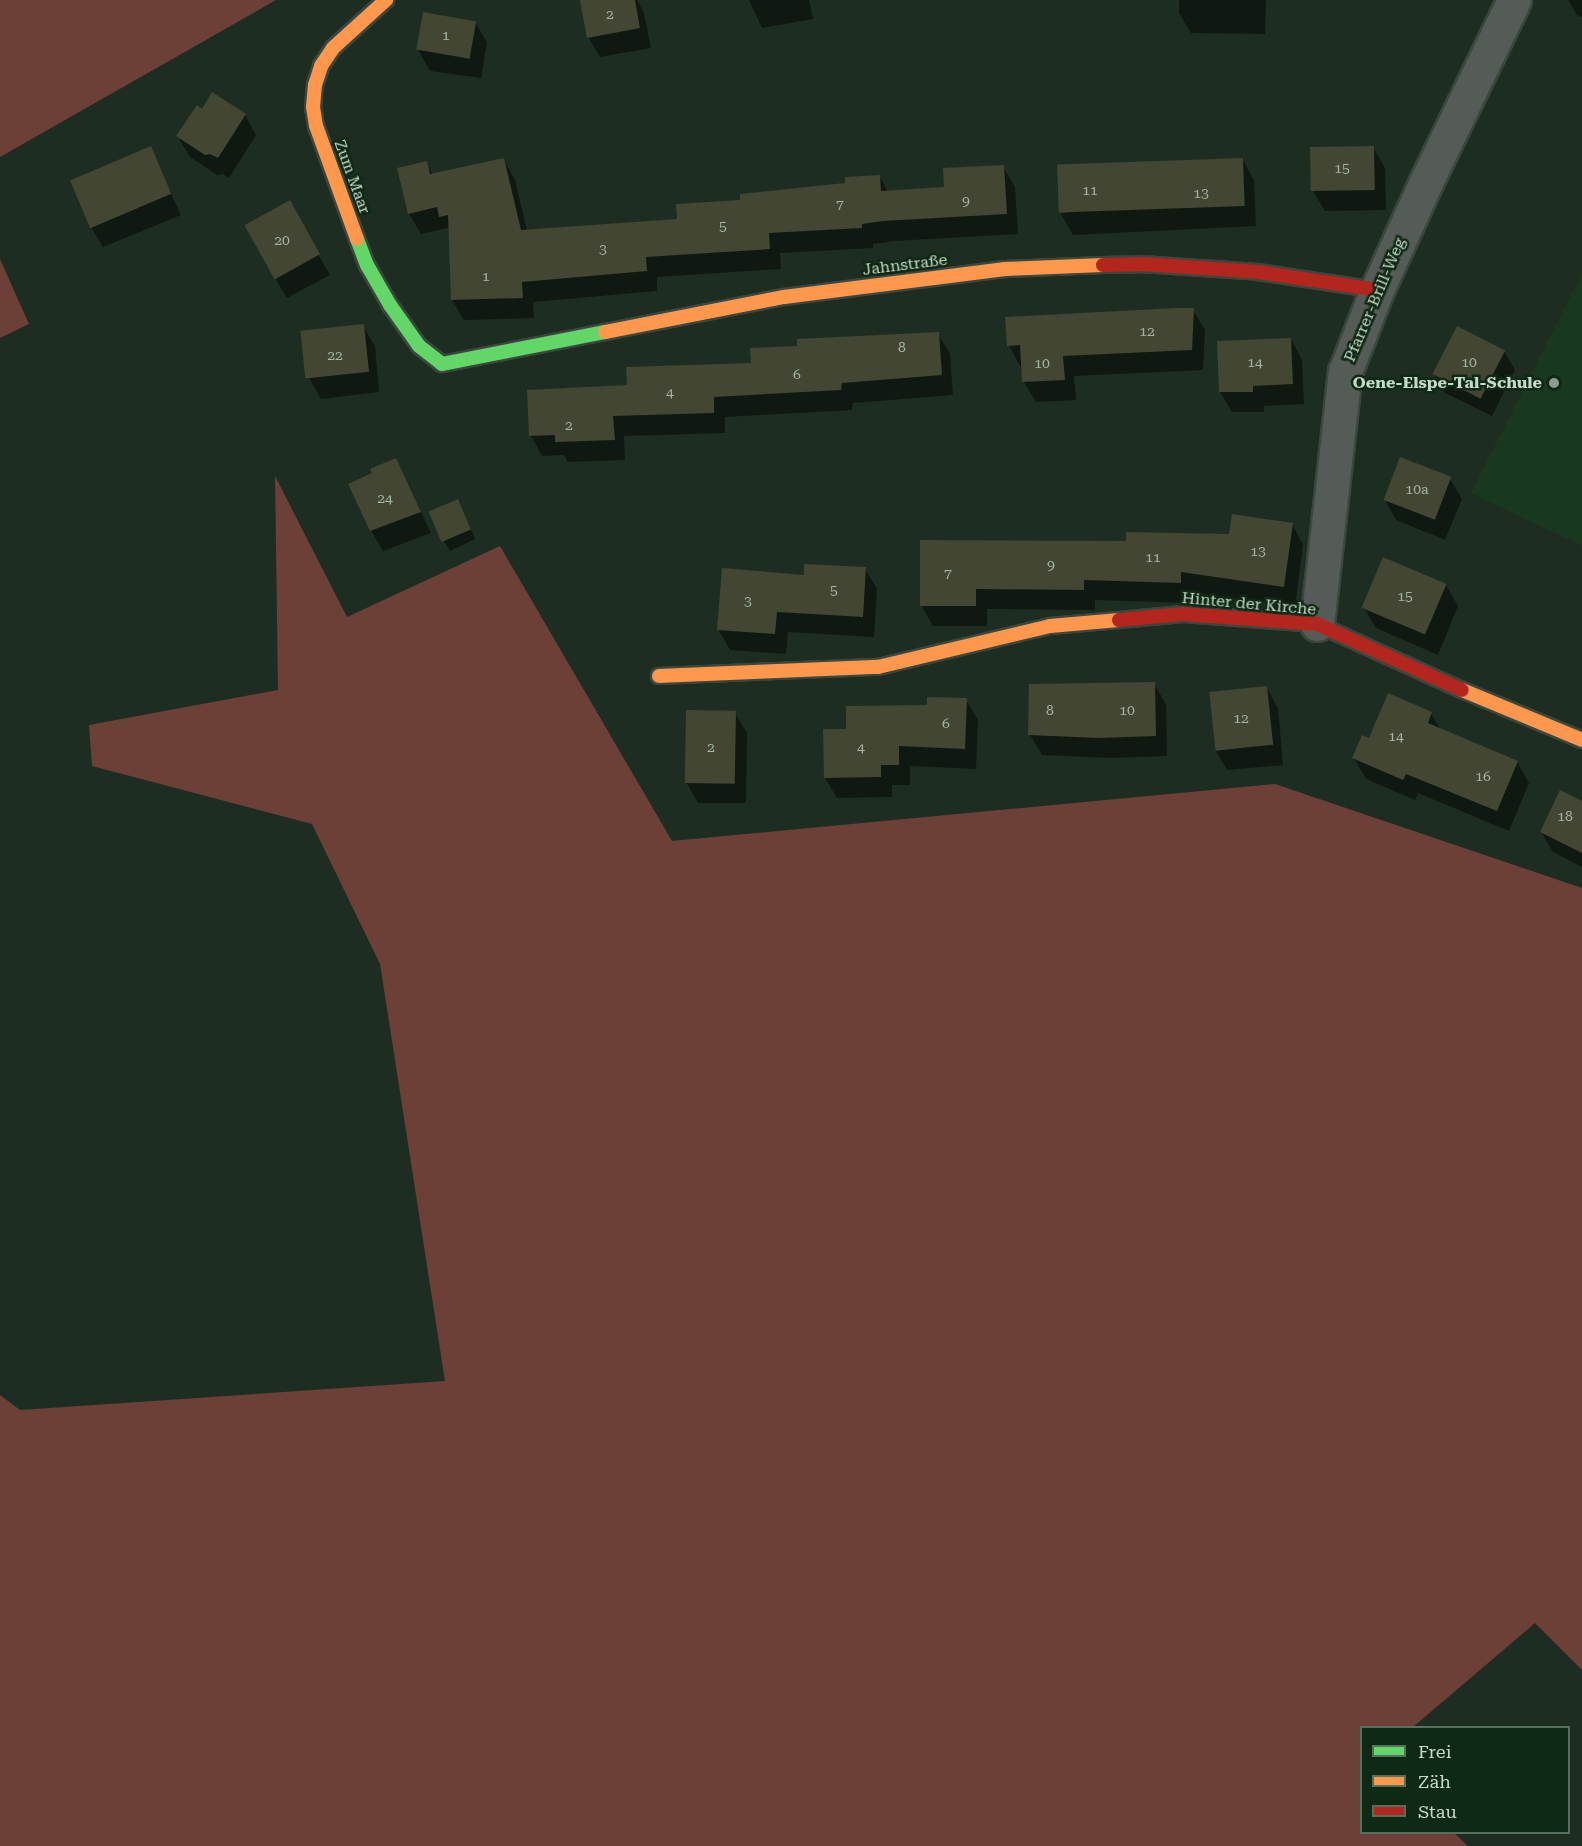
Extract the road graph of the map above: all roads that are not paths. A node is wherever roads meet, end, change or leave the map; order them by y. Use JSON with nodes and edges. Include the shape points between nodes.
{"nodes":[{"id":1,"x":386,"y":0,"type":"edge"},
{"id":2,"x":1514,"y":0,"type":"edge"},
{"id":3,"x":1377,"y":290,"type":"junction"},
{"id":4,"x":442,"y":364,"type":"joint"},
{"id":5,"x":1317,"y":624,"type":"junction"},
{"id":6,"x":659,"y":676,"type":"dead end"},
{"id":7,"x":1582,"y":740,"type":"edge"}],
"edges":[{"from":1,"to":4,"type":"street","name":"Zum Maar","via":[[333,48],[321,66],[313,106],[316,126],[367,265],[419,346]]},
{"from":2,"to":3,"type":"street","name":"Pfarrer-Brill-Weg"},
{"from":3,"to":4,"type":"street","name":"Jahnstraße","via":[[1258,272],[1142,264],[1005,269],[784,297]]},
{"from":3,"to":5,"type":"street","name":"Pfarrer-Brill-Weg","via":[[1345,372]]},
{"from":5,"to":6,"type":"street","name":"Hinter der Kirche","via":[[1183,614],[1050,626],[878,667]]},
{"from":5,"to":7,"type":"street","name":"Hinter der Kirche"}]}
